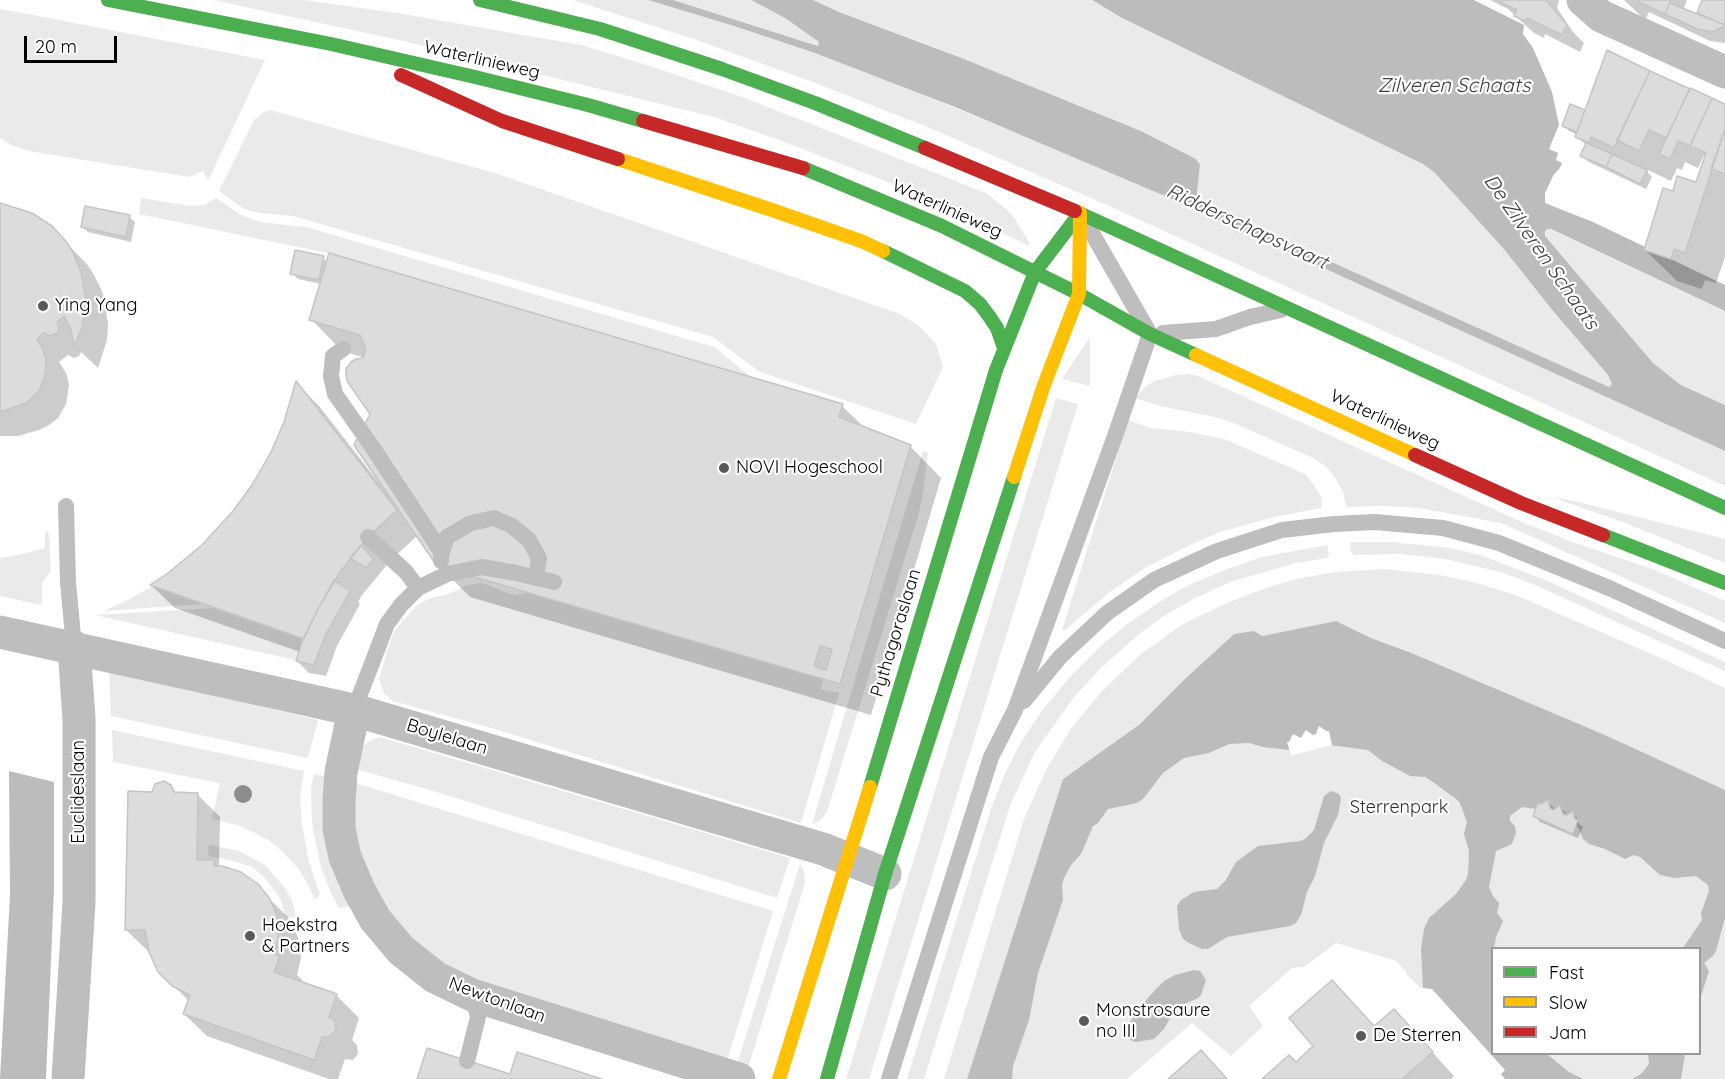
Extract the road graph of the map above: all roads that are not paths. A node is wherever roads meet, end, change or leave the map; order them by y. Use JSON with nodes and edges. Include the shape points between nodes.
{"nodes":[{"id":1,"x":108,"y":0,"type":"edge"},
{"id":2,"x":480,"y":0,"type":"edge"},
{"id":3,"x":1583,"y":0,"type":"edge"},
{"id":4,"x":330,"y":44,"type":"junction"},
{"id":5,"x":1725,"y":72,"type":"edge"},
{"id":6,"x":1080,"y":213,"type":"junction"},
{"id":7,"x":1035,"y":272,"type":"junction"},
{"id":8,"x":1079,"y":294,"type":"junction"},
{"id":9,"x":1287,"y":309,"type":"junction"},
{"id":10,"x":1150,"y":334,"type":"junction"},
{"id":11,"x":1004,"y":348,"type":"junction"},
{"id":12,"x":343,"y":349,"type":"dead end"},
{"id":13,"x":66,"y":506,"type":"dead end"},
{"id":14,"x":1725,"y":508,"type":"edge"},
{"id":15,"x":368,"y":537,"type":"dead end"},
{"id":16,"x":442,"y":553,"type":"junction"},
{"id":17,"x":442,"y":577,"type":"junction"},
{"id":18,"x":536,"y":578,"type":"junction"},
{"id":19,"x":554,"y":582,"type":"dead end"},
{"id":20,"x":1725,"y":583,"type":"edge"},
{"id":21,"x":418,"y":588,"type":"junction"},
{"id":22,"x":0,"y":632,"type":"edge"},
{"id":23,"x":1725,"y":642,"type":"edge"},
{"id":24,"x":74,"y":647,"type":"junction"},
{"id":25,"x":354,"y":710,"type":"junction"},
{"id":26,"x":1015,"y":710,"type":"junction"},
{"id":27,"x":848,"y":860,"type":"junction"},
{"id":28,"x":885,"y":874,"type":"junction"},
{"id":29,"x":472,"y":995,"type":"junction"},
{"id":30,"x":467,"y":1061,"type":"dead end"},
{"id":31,"x":69,"y":1079,"type":"edge"},
{"id":32,"x":739,"y":1079,"type":"edge"},
{"id":33,"x":779,"y":1079,"type":"edge"},
{"id":34,"x":827,"y":1079,"type":"edge"},
{"id":35,"x":889,"y":1079,"type":"edge"}],
"edges":[{"from":1,"to":4,"type":"main road","name":"Waterlinieweg"},
{"from":2,"to":6,"type":"main road","via":[[600,29],[722,69],[815,103]]},
{"from":3,"to":5,"type":"street","via":[[1601,16]]},
{"from":4,"to":7,"type":"main road","name":"Waterlinieweg","via":[[588,105],[802,168],[942,226]]},
{"from":4,"to":11,"type":"main road","via":[[502,121],[861,241],[965,291],[989,315]]},
{"from":6,"to":7,"type":"main road","name":"Pythagoraslaan"},
{"from":6,"to":8,"type":"main road"},
{"from":6,"to":9,"type":"main road"},
{"from":6,"to":10,"type":"lane"},
{"from":7,"to":8,"type":"main road","name":"Waterlinieweg"},
{"from":7,"to":11,"type":"main road","name":"Pythagoraslaan"},
{"from":8,"to":10,"type":"main road","name":"Waterlinieweg"},
{"from":8,"to":28,"type":"main road","via":[[1044,385]]},
{"from":9,"to":10,"type":"lane","via":[[1216,329]]},
{"from":9,"to":14,"type":"main road"},
{"from":10,"to":20,"type":"main road","name":"Waterlinieweg","via":[[1521,503]]},
{"from":10,"to":26,"type":"lane"},
{"from":11,"to":27,"type":"main road","name":"Pythagoraslaan"},
{"from":12,"to":16,"type":"lane","via":[[333,356],[331,376],[335,394]]},
{"from":13,"to":24,"type":"lane","name":"Euclideslaan"},
{"from":15,"to":21,"type":"lane"},
{"from":16,"to":17,"type":"lane"},
{"from":16,"to":18,"type":"lane","via":[[447,537],[471,523],[494,519],[512,526],[529,540],[539,558]]},
{"from":17,"to":18,"type":"lane","via":[[482,567]]},
{"from":17,"to":21,"type":"lane"},
{"from":18,"to":19,"type":"lane"},
{"from":21,"to":25,"type":"lane","name":"Newtonlaan","via":[[387,624]]},
{"from":22,"to":24,"type":"street","name":"Boylelaan"},
{"from":23,"to":26,"type":"lane","via":[[1499,543],[1443,528],[1375,522],[1334,524],[1282,530],[1216,551],[1154,580],[1107,613],[1060,657]]},
{"from":24,"to":25,"type":"street","name":"Boylelaan"},
{"from":24,"to":31,"type":"street","name":"Euclideslaan","via":[[79,719],[79,903]]},
{"from":25,"to":27,"type":"street","name":"Boylelaan","via":[[823,849]]},
{"from":25,"to":29,"type":"street","name":"Newtonlaan","via":[[339,801],[345,857],[375,919],[401,950],[435,977]]},
{"from":26,"to":35,"type":"lane","via":[[991,757]]},
{"from":27,"to":28,"type":"street","name":"Boylelaan"},
{"from":27,"to":33,"type":"main road","name":"Pythagoraslaan"},
{"from":28,"to":34,"type":"main road"},
{"from":29,"to":30,"type":"lane","via":[[478,1017]]},
{"from":29,"to":32,"type":"street","name":"Newtonlaan"}]}
